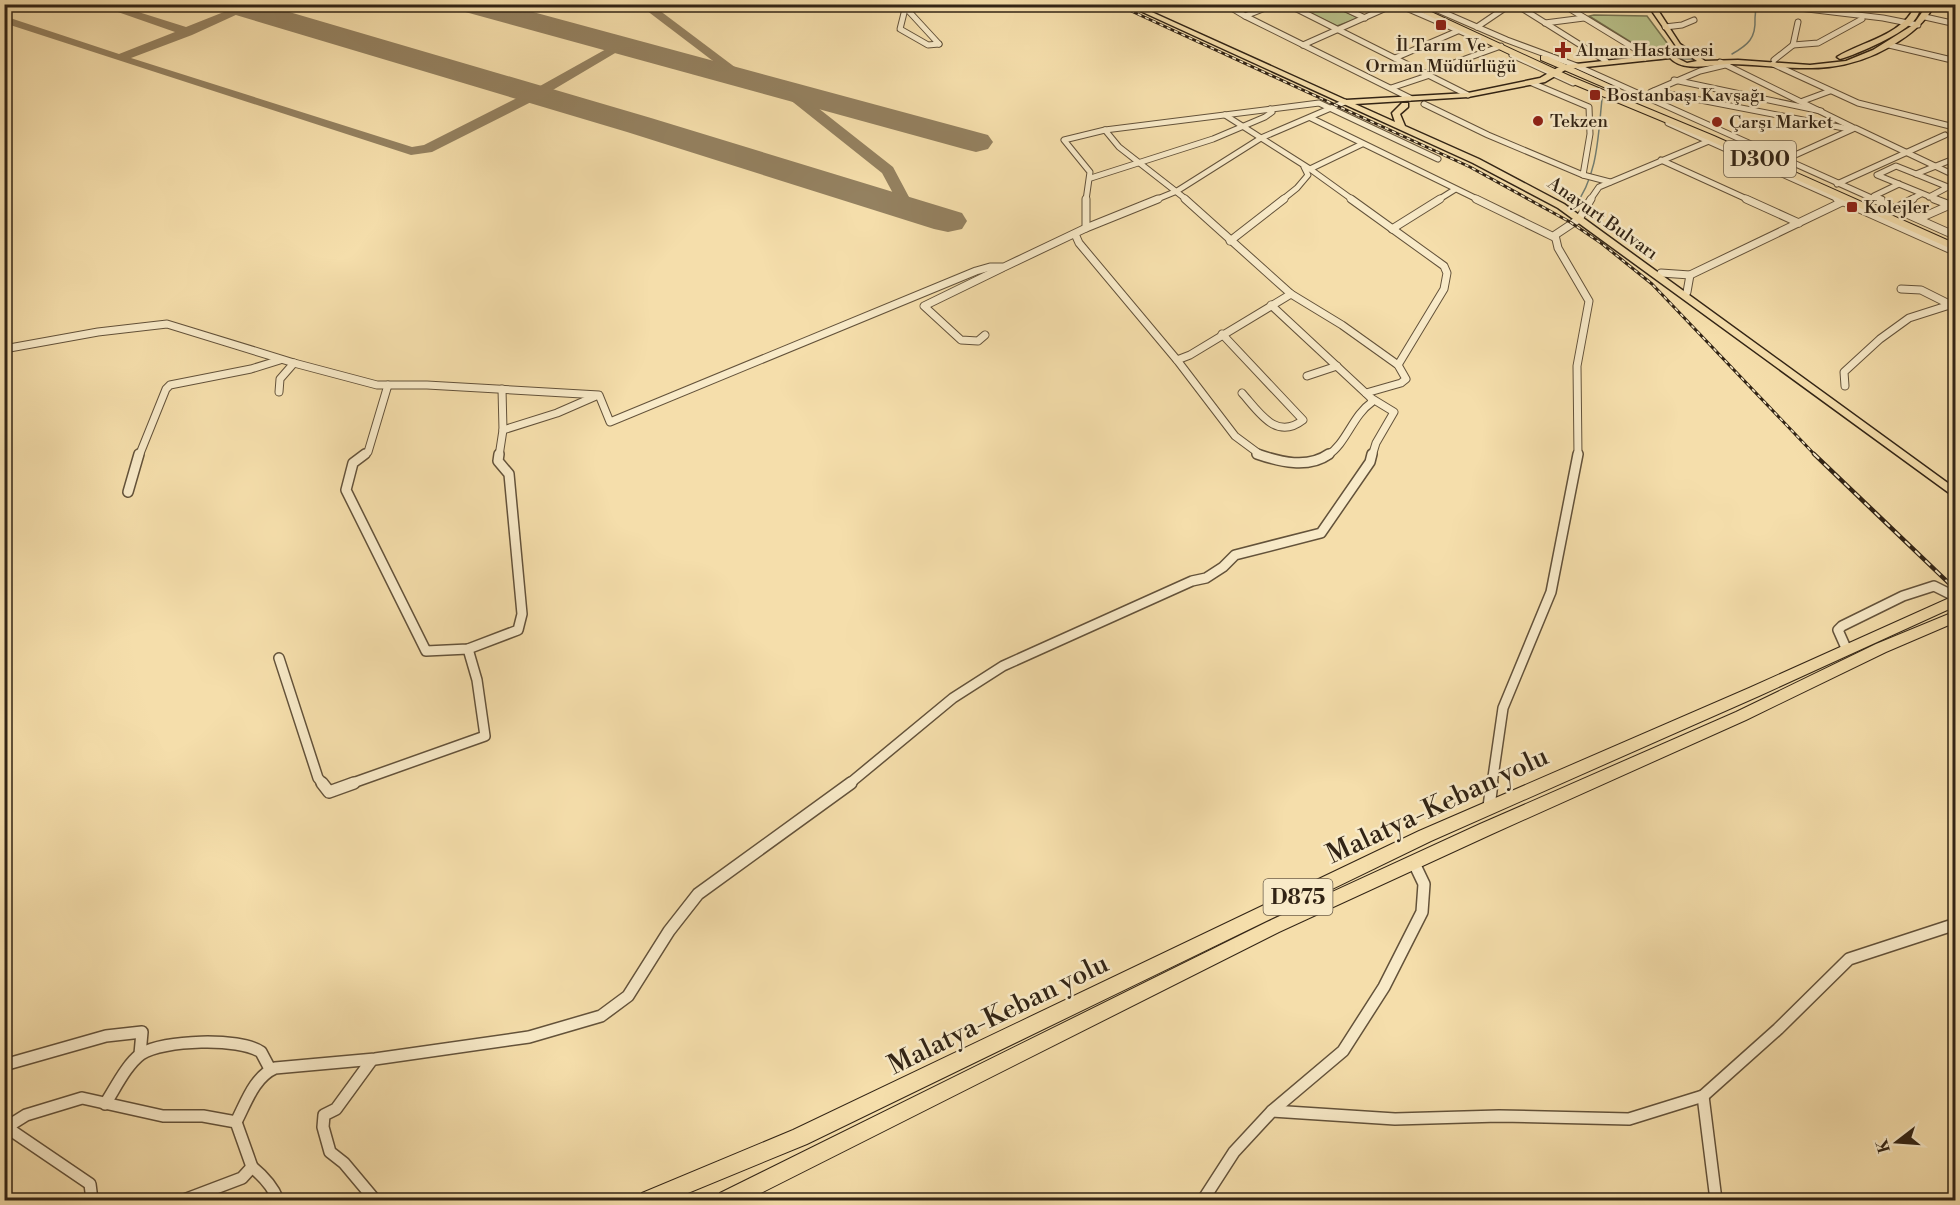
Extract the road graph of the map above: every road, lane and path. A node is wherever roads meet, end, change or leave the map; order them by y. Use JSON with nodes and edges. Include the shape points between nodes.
{"nodes":[{"id":1,"x":1128,"y":4,"type":"edge"},
{"id":2,"x":1134,"y":4,"type":"edge"},
{"id":3,"x":1225,"y":4,"type":"edge"},
{"id":4,"x":1275,"y":4,"type":"edge"},
{"id":5,"x":1287,"y":4,"type":"edge"},
{"id":6,"x":1335,"y":4,"type":"edge"},
{"id":7,"x":1396,"y":4,"type":"edge"},
{"id":8,"x":1405,"y":4,"type":"edge"},
{"id":9,"x":1416,"y":4,"type":"edge"},
{"id":10,"x":1424,"y":4,"type":"edge"},
{"id":11,"x":1439,"y":4,"type":"edge"},
{"id":12,"x":1513,"y":4,"type":"edge"},
{"id":13,"x":1562,"y":4,"type":"edge"},
{"id":14,"x":1650,"y":4,"type":"edge"},
{"id":15,"x":1766,"y":4,"type":"edge"},
{"id":16,"x":1919,"y":4,"type":"edge"},
{"id":17,"x":1932,"y":4,"type":"edge"},
{"id":18,"x":904,"y":7,"type":"edge"},
{"id":19,"x":1430,"y":11,"type":"junction"},
{"id":20,"x":1245,"y":16,"type":"junction"},
{"id":21,"x":1365,"y":18,"type":"junction"},
{"id":22,"x":1584,"y":18,"type":"junction"},
{"id":23,"x":1925,"y":18,"type":"junction"},
{"id":24,"x":1862,"y":19,"type":"dead end"},
{"id":25,"x":1694,"y":20,"type":"dead end"},
{"id":26,"x":1798,"y":22,"type":"dead end"},
{"id":27,"x":1908,"y":22,"type":"junction"},
{"id":28,"x":1545,"y":23,"type":"junction"},
{"id":29,"x":1956,"y":24,"type":"edge"},
{"id":30,"x":1918,"y":25,"type":"junction"},
{"id":31,"x":1477,"y":27,"type":"junction"},
{"id":32,"x":1665,"y":27,"type":"junction"},
{"id":33,"x":1460,"y":29,"type":"junction"},
{"id":34,"x":1339,"y":31,"type":"junction"},
{"id":35,"x":1303,"y":45,"type":"junction"},
{"id":36,"x":1678,"y":45,"type":"junction"},
{"id":37,"x":1793,"y":45,"type":"junction"},
{"id":38,"x":1889,"y":45,"type":"junction"},
{"id":39,"x":1499,"y":47,"type":"junction"},
{"id":40,"x":1675,"y":55,"type":"junction"},
{"id":41,"x":1395,"y":58,"type":"junction"},
{"id":42,"x":1645,"y":58,"type":"junction"},
{"id":43,"x":1697,"y":59,"type":"junction"},
{"id":44,"x":1606,"y":61,"type":"junction"},
{"id":45,"x":1956,"y":61,"type":"edge"},
{"id":46,"x":1774,"y":62,"type":"junction"},
{"id":47,"x":1681,"y":63,"type":"junction"},
{"id":48,"x":1722,"y":63,"type":"junction"},
{"id":49,"x":1794,"y":70,"type":"junction"},
{"id":50,"x":1569,"y":73,"type":"junction"},
{"id":51,"x":1428,"y":74,"type":"junction"},
{"id":52,"x":1691,"y":74,"type":"junction"},
{"id":53,"x":1674,"y":81,"type":"junction"},
{"id":54,"x":1534,"y":84,"type":"junction"},
{"id":55,"x":1391,"y":88,"type":"junction"},
{"id":56,"x":1654,"y":91,"type":"junction"},
{"id":57,"x":1830,"y":91,"type":"junction"},
{"id":58,"x":1468,"y":95,"type":"junction"},
{"id":59,"x":1641,"y":96,"type":"junction"},
{"id":60,"x":1347,"y":101,"type":"junction"},
{"id":61,"x":1803,"y":101,"type":"junction"},
{"id":62,"x":1408,"y":102,"type":"junction"},
{"id":63,"x":1424,"y":104,"type":"junction"},
{"id":64,"x":1361,"y":107,"type":"junction"},
{"id":65,"x":1270,"y":109,"type":"junction"},
{"id":66,"x":1332,"y":109,"type":"junction"},
{"id":67,"x":1821,"y":111,"type":"junction"},
{"id":68,"x":1225,"y":115,"type":"junction"},
{"id":69,"x":1311,"y":118,"type":"junction"},
{"id":70,"x":1402,"y":124,"type":"junction"},
{"id":71,"x":1242,"y":126,"type":"junction"},
{"id":72,"x":1852,"y":129,"type":"junction"},
{"id":73,"x":1953,"y":129,"type":"edge"},
{"id":74,"x":1105,"y":130,"type":"junction"},
{"id":75,"x":1261,"y":138,"type":"junction"},
{"id":76,"x":1709,"y":141,"type":"junction"},
{"id":77,"x":1362,"y":144,"type":"junction"},
{"id":78,"x":1749,"y":149,"type":"junction"},
{"id":79,"x":1909,"y":152,"type":"junction"},
{"id":80,"x":1956,"y":158,"type":"edge"},
{"id":81,"x":1438,"y":159,"type":"dead end"},
{"id":82,"x":1661,"y":160,"type":"junction"},
{"id":83,"x":1784,"y":160,"type":"junction"},
{"id":84,"x":1138,"y":162,"type":"junction"},
{"id":85,"x":1933,"y":166,"type":"junction"},
{"id":86,"x":1307,"y":168,"type":"junction"},
{"id":87,"x":1919,"y":175,"type":"junction"},
{"id":88,"x":1585,"y":176,"type":"junction"},
{"id":89,"x":1956,"y":176,"type":"edge"},
{"id":90,"x":1091,"y":178,"type":"junction"},
{"id":91,"x":1610,"y":182,"type":"junction"},
{"id":92,"x":1956,"y":183,"type":"edge"},
{"id":93,"x":1839,"y":185,"type":"junction"},
{"id":94,"x":1900,"y":185,"type":"junction"},
{"id":95,"x":1948,"y":187,"type":"junction"},
{"id":96,"x":1454,"y":190,"type":"junction"},
{"id":97,"x":1177,"y":191,"type":"junction"},
{"id":98,"x":1921,"y":194,"type":"junction"},
{"id":99,"x":1929,"y":197,"type":"junction"},
{"id":100,"x":1842,"y":202,"type":"junction"},
{"id":101,"x":1900,"y":206,"type":"junction"},
{"id":102,"x":1579,"y":215,"type":"junction"},
{"id":103,"x":1799,"y":223,"type":"junction"},
{"id":104,"x":1086,"y":228,"type":"junction"},
{"id":105,"x":1392,"y":229,"type":"junction"},
{"id":106,"x":1075,"y":234,"type":"junction"},
{"id":107,"x":1956,"y":236,"type":"edge"},
{"id":108,"x":1554,"y":237,"type":"junction"},
{"id":109,"x":1230,"y":241,"type":"junction"},
{"id":110,"x":1956,"y":241,"type":"edge"},
{"id":111,"x":1956,"y":250,"type":"edge"},
{"id":112,"x":1004,"y":267,"type":"junction"},
{"id":113,"x":1661,"y":273,"type":"junction"},
{"id":114,"x":1690,"y":275,"type":"junction"},
{"id":115,"x":1901,"y":289,"type":"dead end"},
{"id":116,"x":1688,"y":292,"type":"junction"},
{"id":117,"x":1291,"y":294,"type":"junction"},
{"id":118,"x":1954,"y":304,"type":"edge"},
{"id":119,"x":1271,"y":305,"type":"junction"},
{"id":120,"x":1222,"y":334,"type":"junction"},
{"id":121,"x":985,"y":335,"type":"dead end"},
{"id":122,"x":4,"y":349,"type":"edge"},
{"id":123,"x":282,"y":359,"type":"junction"},
{"id":124,"x":1176,"y":360,"type":"junction"},
{"id":125,"x":294,"y":363,"type":"junction"},
{"id":126,"x":1398,"y":365,"type":"junction"},
{"id":127,"x":1337,"y":366,"type":"junction"},
{"id":128,"x":1306,"y":376,"type":"dead end"},
{"id":129,"x":387,"y":385,"type":"junction"},
{"id":130,"x":1845,"y":386,"type":"dead end"},
{"id":131,"x":502,"y":389,"type":"junction"},
{"id":132,"x":279,"y":392,"type":"dead end"},
{"id":133,"x":1242,"y":393,"type":"dead end"},
{"id":134,"x":599,"y":395,"type":"junction"},
{"id":135,"x":1368,"y":395,"type":"junction"},
{"id":136,"x":503,"y":430,"type":"junction"},
{"id":137,"x":1955,"y":489,"type":"edge"},
{"id":138,"x":128,"y":492,"type":"dead end"},
{"id":139,"x":1954,"y":604,"type":"edge"},
{"id":140,"x":1846,"y":648,"type":"junction"},
{"id":141,"x":468,"y":649,"type":"junction"},
{"id":142,"x":279,"y":658,"type":"dead end"},
{"id":143,"x":1489,"y":807,"type":"junction"},
{"id":144,"x":1414,"y":863,"type":"junction"},
{"id":145,"x":1956,"y":924,"type":"edge"},
{"id":146,"x":140,"y":1054,"type":"junction"},
{"id":147,"x":371,"y":1061,"type":"junction"},
{"id":148,"x":4,"y":1065,"type":"edge"},
{"id":149,"x":270,"y":1069,"type":"junction"},
{"id":150,"x":1703,"y":1096,"type":"junction"},
{"id":151,"x":105,"y":1104,"type":"junction"},
{"id":152,"x":1272,"y":1111,"type":"junction"},
{"id":153,"x":236,"y":1122,"type":"junction"},
{"id":154,"x":252,"y":1167,"type":"junction"},
{"id":155,"x":92,"y":1200,"type":"edge"},
{"id":156,"x":184,"y":1200,"type":"edge"},
{"id":157,"x":278,"y":1200,"type":"edge"},
{"id":158,"x":375,"y":1200,"type":"edge"},
{"id":159,"x":650,"y":1200,"type":"edge"},
{"id":160,"x":727,"y":1200,"type":"edge"},
{"id":161,"x":1203,"y":1200,"type":"edge"},
{"id":162,"x":1717,"y":1200,"type":"edge"}],
"edges":[{"from":1,"to":60,"type":"main road","name":"Anayurt Bulvarı"},
{"from":2,"to":60,"type":"main road","name":"Anayurt Bulvarı"},
{"from":3,"to":20,"type":"street"},
{"from":4,"to":20,"type":"street"},
{"from":5,"to":34,"type":"street"},
{"from":6,"to":21,"type":"street"},
{"from":7,"to":21,"type":"street"},
{"from":7,"to":33,"type":"street"},
{"from":8,"to":19,"type":"highway"},
{"from":9,"to":50,"type":"highway","number":"D300"},
{"from":10,"to":19,"type":"street"},
{"from":11,"to":19,"type":"street"},
{"from":12,"to":28,"type":"street"},
{"from":12,"to":31,"type":"street"},
{"from":13,"to":22,"type":"street"},
{"from":14,"to":32,"type":"main road"},
{"from":15,"to":27,"type":"street"},
{"from":16,"to":27,"type":"main road"},
{"from":17,"to":23,"type":"main road"},
{"from":18,"to":18,"type":"street","via":[[900,29],[928,45],[939,44]]},
{"from":19,"to":31,"type":"street"},
{"from":19,"to":33,"type":"highway"},
{"from":20,"to":35,"type":"street"},
{"from":21,"to":34,"type":"street"},
{"from":22,"to":28,"type":"street"},
{"from":22,"to":42,"type":"street"},
{"from":23,"to":29,"type":"street"},
{"from":23,"to":30,"type":"main road"},
{"from":24,"to":37,"type":"street","via":[[1818,43]]},
{"from":25,"to":32,"type":"street"},
{"from":26,"to":37,"type":"street"},
{"from":27,"to":30,"type":"street"},
{"from":27,"to":46,"type":"main road","via":[[1845,56]]},
{"from":28,"to":44,"type":"street"},
{"from":30,"to":38,"type":"main road"},
{"from":31,"to":50,"type":"street"},
{"from":32,"to":36,"type":"main road"},
{"from":33,"to":39,"type":"highway"},
{"from":33,"to":41,"type":"street"},
{"from":34,"to":35,"type":"street"},
{"from":34,"to":41,"type":"street"},
{"from":35,"to":55,"type":"street"},
{"from":36,"to":40,"type":"main road"},
{"from":36,"to":43,"type":"main road"},
{"from":37,"to":46,"type":"street"},
{"from":38,"to":45,"type":"street"},
{"from":38,"to":49,"type":"main road","via":[[1848,63]]},
{"from":39,"to":50,"type":"highway"},
{"from":39,"to":51,"type":"street"},
{"from":40,"to":42,"type":"main road"},
{"from":40,"to":43,"type":"main road"},
{"from":40,"to":47,"type":"main road"},
{"from":41,"to":51,"type":"street"},
{"from":42,"to":44,"type":"main road"},
{"from":43,"to":46,"type":"main road"},
{"from":43,"to":47,"type":"main road"},
{"from":43,"to":48,"type":"main road"},
{"from":43,"to":52,"type":"street"},
{"from":44,"to":50,"type":"main road"},
{"from":46,"to":48,"type":"main road"},
{"from":46,"to":49,"type":"main road"},
{"from":47,"to":50,"type":"main road","via":[[1632,63]]},
{"from":47,"to":52,"type":"street"},
{"from":48,"to":52,"type":"street"},
{"from":48,"to":61,"type":"street"},
{"from":49,"to":57,"type":"street"},
{"from":50,"to":54,"type":"main road"},
{"from":50,"to":59,"type":"street"},
{"from":50,"to":76,"type":"street"},
{"from":50,"to":78,"type":"highway","number":"D300"},
{"from":50,"to":111,"type":"highway","number":"D300"},
{"from":51,"to":55,"type":"street"},
{"from":51,"to":58,"type":"street"},
{"from":52,"to":53,"type":"street"},
{"from":53,"to":56,"type":"street"},
{"from":53,"to":67,"type":"street"},
{"from":54,"to":58,"type":"main road"},
{"from":54,"to":63,"type":"main road"},
{"from":54,"to":88,"type":"street","via":[[1589,107]]},
{"from":55,"to":62,"type":"street"},
{"from":56,"to":59,"type":"street"},
{"from":56,"to":72,"type":"street"},
{"from":57,"to":61,"type":"street"},
{"from":57,"to":73,"type":"street","via":[[1876,109]]},
{"from":58,"to":62,"type":"main road"},
{"from":59,"to":83,"type":"street"},
{"from":60,"to":62,"type":"main road"},
{"from":60,"to":64,"type":"main road","name":"Anayurt Bulvarı"},
{"from":60,"to":66,"type":"street"},
{"from":61,"to":67,"type":"street"},
{"from":62,"to":63,"type":"main road"},
{"from":62,"to":64,"type":"main road"},
{"from":62,"to":70,"type":"main road","via":[[1396,113]]},
{"from":63,"to":88,"type":"street"},
{"from":64,"to":66,"type":"street"},
{"from":64,"to":70,"type":"main road","name":"Anayurt Bulvarı"},
{"from":64,"to":102,"type":"main road","name":"Anayurt Bulvarı"},
{"from":65,"to":66,"type":"street","via":[[1319,103]]},
{"from":65,"to":68,"type":"street"},
{"from":65,"to":71,"type":"street","via":[[1272,112],[1265,117]]},
{"from":66,"to":69,"type":"street"},
{"from":66,"to":81,"type":"street"},
{"from":67,"to":72,"type":"street"},
{"from":68,"to":71,"type":"street"},
{"from":68,"to":74,"type":"street"},
{"from":69,"to":75,"type":"street"},
{"from":69,"to":77,"type":"street"},
{"from":70,"to":102,"type":"main road","name":"Anayurt Bulvarı","via":[[1515,176]]},
{"from":71,"to":75,"type":"street"},
{"from":71,"to":84,"type":"street"},
{"from":72,"to":79,"type":"street"},
{"from":72,"to":83,"type":"street"},
{"from":73,"to":79,"type":"street"},
{"from":74,"to":84,"type":"street"},
{"from":74,"to":90,"type":"street","via":[[1064,140],[1087,166]]},
{"from":75,"to":86,"type":"street"},
{"from":75,"to":97,"type":"street"},
{"from":76,"to":82,"type":"street"},
{"from":76,"to":100,"type":"street"},
{"from":77,"to":86,"type":"street"},
{"from":77,"to":96,"type":"street"},
{"from":78,"to":93,"type":"street"},
{"from":78,"to":110,"type":"highway","number":"D300"},
{"from":79,"to":85,"type":"street"},
{"from":79,"to":93,"type":"street"},
{"from":80,"to":85,"type":"street"},
{"from":82,"to":91,"type":"street"},
{"from":82,"to":103,"type":"street"},
{"from":83,"to":93,"type":"street"},
{"from":84,"to":90,"type":"street"},
{"from":84,"to":97,"type":"street"},
{"from":85,"to":87,"type":"street"},
{"from":85,"to":89,"type":"street"},
{"from":86,"to":105,"type":"street"},
{"from":86,"to":109,"type":"street","via":[[1308,175],[1297,188]]},
{"from":87,"to":94,"type":"street"},
{"from":87,"to":94,"type":"street","via":[[1896,166],[1877,175]]},
{"from":87,"to":95,"type":"street"},
{"from":88,"to":91,"type":"street"},
{"from":90,"to":104,"type":"street"},
{"from":91,"to":102,"type":"street","via":[[1599,187],[1586,211]]},
{"from":92,"to":95,"type":"street"},
{"from":93,"to":107,"type":"street"},
{"from":94,"to":98,"type":"street"},
{"from":94,"to":101,"type":"street","via":[[1874,196]]},
{"from":95,"to":99,"type":"street"},
{"from":96,"to":105,"type":"street"},
{"from":96,"to":108,"type":"street"},
{"from":97,"to":104,"type":"street"},
{"from":97,"to":109,"type":"street"},
{"from":98,"to":99,"type":"street"},
{"from":98,"to":101,"type":"street"},
{"from":99,"to":101,"type":"street","via":[[1950,205],[1925,216]]},
{"from":100,"to":103,"type":"street"},
{"from":100,"to":111,"type":"street"},
{"from":102,"to":108,"type":"street"},
{"from":102,"to":113,"type":"main road","name":"Anayurt Bulvarı"},
{"from":102,"to":137,"type":"main road","name":"Anayurt Bulvarı"},
{"from":103,"to":114,"type":"street"},
{"from":104,"to":106,"type":"street"},
{"from":105,"to":126,"type":"street","via":[[1444,266],[1447,273],[1444,289]]},
{"from":106,"to":112,"type":"street"},
{"from":106,"to":124,"type":"street"},
{"from":108,"to":143,"type":"street","via":[[1589,302],[1577,366],[1578,461],[1551,592],[1503,708]]},
{"from":109,"to":117,"type":"street"},
{"from":112,"to":121,"type":"street","via":[[924,306],[961,340],[978,341]]},
{"from":112,"to":134,"type":"street","via":[[976,271],[610,422]]},
{"from":113,"to":114,"type":"street"},
{"from":113,"to":116,"type":"main road","name":"Anayurt Bulvarı"},
{"from":114,"to":116,"type":"street"},
{"from":115,"to":118,"type":"street","via":[[1921,290]]},
{"from":116,"to":137,"type":"main road","name":"Anayurt Bulvarı"},
{"from":117,"to":119,"type":"street"},
{"from":117,"to":126,"type":"street"},
{"from":118,"to":130,"type":"street","via":[[1910,318],[1880,339],[1844,372]]},
{"from":119,"to":120,"type":"street"},
{"from":119,"to":127,"type":"street"},
{"from":120,"to":124,"type":"street"},
{"from":120,"to":133,"type":"street","via":[[1303,420],[1289,429],[1270,425]]},
{"from":122,"to":123,"type":"street","via":[[167,324]]},
{"from":123,"to":125,"type":"street"},
{"from":123,"to":138,"type":"street","via":[[170,385]]},
{"from":124,"to":135,"type":"street","via":[[1243,444],[1258,455],[1281,462],[1306,463],[1330,455],[1362,408],[1372,402]]},
{"from":125,"to":129,"type":"street"},
{"from":125,"to":132,"type":"street","via":[[281,378]]},
{"from":126,"to":135,"type":"street","via":[[1406,379]]},
{"from":127,"to":128,"type":"street"},
{"from":127,"to":135,"type":"street"},
{"from":129,"to":131,"type":"street"},
{"from":129,"to":141,"type":"street","via":[[368,452],[353,464],[346,490],[426,651]]},
{"from":131,"to":134,"type":"street"},
{"from":131,"to":136,"type":"street"},
{"from":134,"to":136,"type":"street"},
{"from":135,"to":147,"type":"street","via":[[1394,412],[1393,417],[1376,443],[1371,462],[1321,533],[1235,555],[1206,578],[1003,666],[953,698],[854,781],[698,894],[628,996],[615,1008],[601,1016],[529,1037]]},
{"from":136,"to":141,"type":"street","via":[[498,461],[508,474],[522,614],[518,630]]},
{"from":139,"to":140,"type":"highway","name":"Malatya-Keban yolu","number":"D875"},
{"from":139,"to":140,"type":"street","via":[[1948,591],[1934,586],[1919,590],[1842,626],[1838,635]]},
{"from":139,"to":144,"type":"highway","name":"Malatya-Keban yolu","number":"D875","via":[[1881,648],[1741,716]]},
{"from":140,"to":143,"type":"highway","name":"Malatya-Keban yolu","number":"D875"},
{"from":141,"to":142,"type":"street","via":[[485,736],[329,792],[318,778]]},
{"from":143,"to":159,"type":"highway","name":"Malatya-Keban yolu","number":"D875","via":[[800,1137]]},
{"from":144,"to":152,"type":"street","via":[[1424,884],[1422,912],[1384,987],[1343,1051]]},
{"from":144,"to":160,"type":"highway","name":"Malatya-Keban yolu","number":"D875","via":[[1273,927]]},
{"from":145,"to":150,"type":"street","via":[[1849,959]]},
{"from":146,"to":148,"type":"street","via":[[142,1032],[106,1036]]},
{"from":146,"to":149,"type":"street","via":[[184,1044],[228,1042],[255,1048],[264,1055]]},
{"from":146,"to":151,"type":"street"},
{"from":147,"to":149,"type":"street"},
{"from":147,"to":158,"type":"street","via":[[336,1109],[324,1115],[323,1127],[330,1152],[345,1163]]},
{"from":149,"to":153,"type":"street","via":[[254,1088]]},
{"from":150,"to":152,"type":"street","via":[[1629,1119],[1395,1119]]},
{"from":150,"to":162,"type":"street"},
{"from":151,"to":153,"type":"street","via":[[163,1116],[203,1116]]},
{"from":151,"to":155,"type":"street","via":[[82,1098],[42,1109],[10,1125],[12,1131],[90,1184]]},
{"from":152,"to":161,"type":"street","via":[[1253,1127],[1220,1169]]},
{"from":153,"to":154,"type":"street"},
{"from":154,"to":156,"type":"street","via":[[242,1178]]},
{"from":154,"to":157,"type":"street","via":[[263,1176]]}]}
